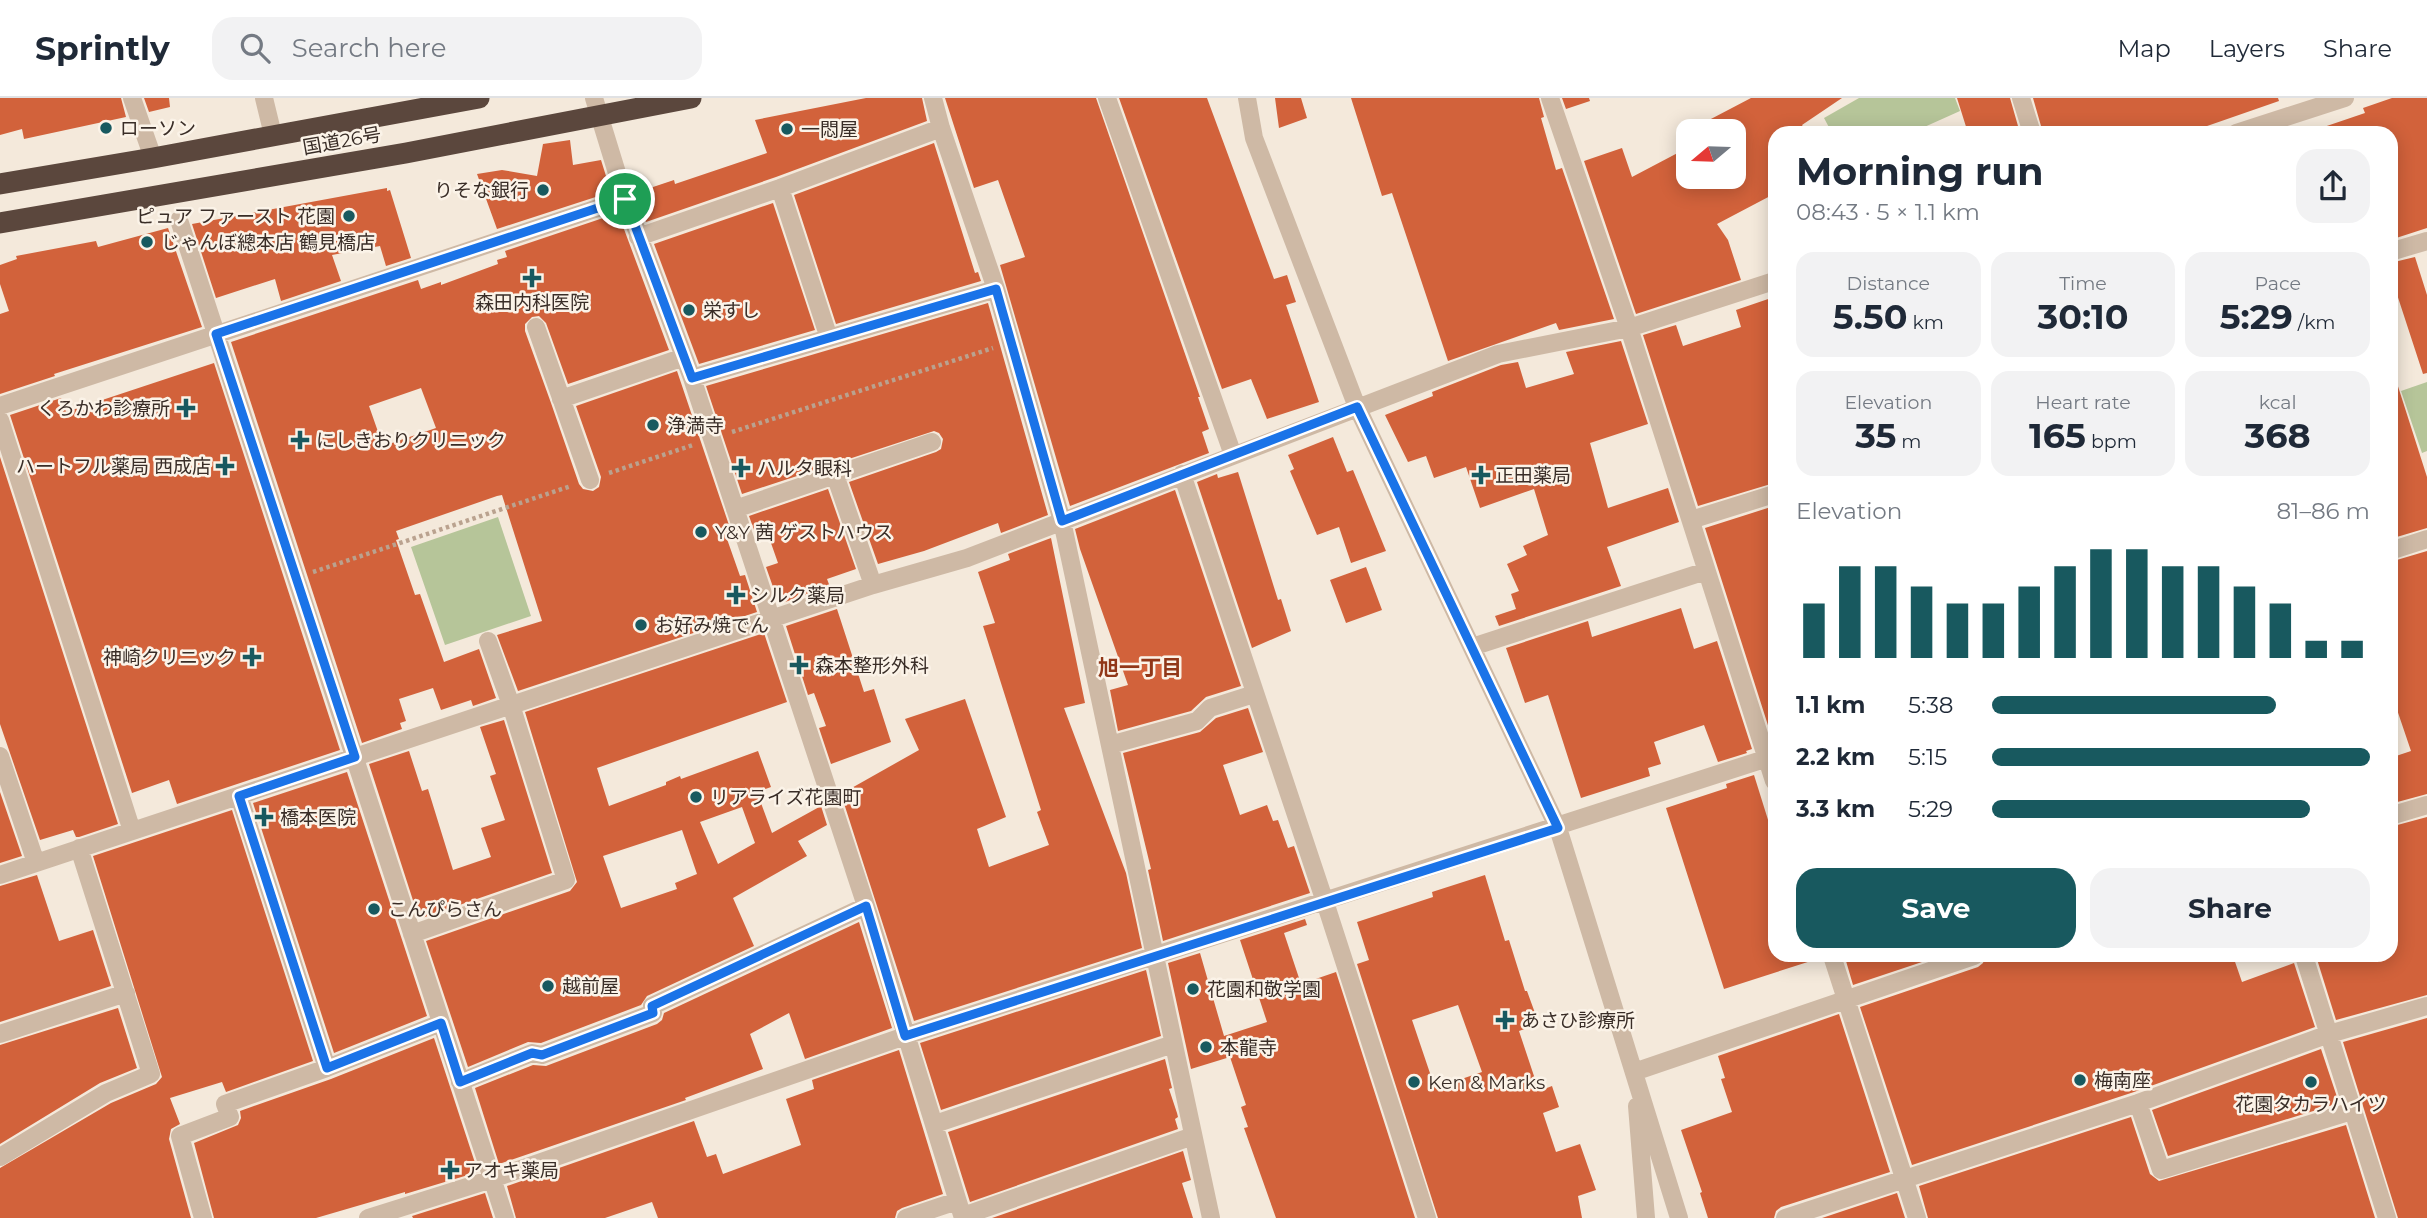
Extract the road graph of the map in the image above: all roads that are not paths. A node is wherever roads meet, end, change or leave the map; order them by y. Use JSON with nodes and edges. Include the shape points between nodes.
{"nodes":[{"id":1,"x":132,"y":98,"type":"edge"},
{"id":2,"x":264,"y":98,"type":"edge"},
{"id":3,"x":479,"y":98,"type":"edge"},
{"id":4,"x":691,"y":98,"type":"edge"},
{"id":5,"x":933,"y":98,"type":"edge"},
{"id":6,"x":1107,"y":98,"type":"edge"},
{"id":7,"x":1247,"y":98,"type":"edge"},
{"id":8,"x":1550,"y":98,"type":"edge"},
{"id":9,"x":2021,"y":98,"type":"edge"},
{"id":10,"x":2344,"y":98,"type":"edge"},
{"id":11,"x":597,"y":107,"type":"edge"},
{"id":12,"x":2030,"y":126,"type":"edge"},
{"id":13,"x":2258,"y":126,"type":"edge"},
{"id":14,"x":941,"y":128,"type":"junction"},
{"id":15,"x":273,"y":135,"type":"junction"},
{"id":16,"x":153,"y":158,"type":"junction"},
{"id":17,"x":0,"y":184,"type":"edge"},
{"id":18,"x":780,"y":188,"type":"junction"},
{"id":19,"x":625,"y":199,"type":"junction"},
{"id":20,"x":179,"y":220,"type":"dead end"},
{"id":21,"x":0,"y":223,"type":"edge"},
{"id":22,"x":638,"y":237,"type":"junction"},
{"id":23,"x":2427,"y":240,"type":"edge"},
{"id":24,"x":2398,"y":249,"type":"edge"},
{"id":25,"x":1768,"y":283,"type":"edge"},
{"id":26,"x":996,"y":289,"type":"junction"},
{"id":27,"x":536,"y":327,"type":"dead end"},
{"id":28,"x":1629,"y":328,"type":"junction"},
{"id":29,"x":216,"y":334,"type":"junction"},
{"id":30,"x":829,"y":338,"type":"junction"},
{"id":31,"x":684,"y":356,"type":"junction"},
{"id":32,"x":692,"y":378,"type":"junction"},
{"id":33,"x":561,"y":399,"type":"junction"},
{"id":34,"x":0,"y":406,"type":"edge"},
{"id":35,"x":1357,"y":407,"type":"junction"},
{"id":36,"x":0,"y":420,"type":"edge"},
{"id":37,"x":932,"y":442,"type":"dead end"},
{"id":38,"x":1233,"y":455,"type":"junction"},
{"id":39,"x":1182,"y":474,"type":"junction"},
{"id":40,"x":835,"y":475,"type":"junction"},
{"id":41,"x":590,"y":480,"type":"road end"},
{"id":42,"x":1768,"y":496,"type":"edge"},
{"id":43,"x":735,"y":509,"type":"junction"},
{"id":44,"x":1691,"y":520,"type":"junction"},
{"id":45,"x":1062,"y":521,"type":"junction"},
{"id":46,"x":2427,"y":539,"type":"edge"},
{"id":47,"x":2398,"y":548,"type":"edge"},
{"id":48,"x":1706,"y":571,"type":"junction"},
{"id":49,"x":873,"y":586,"type":"junction"},
{"id":50,"x":771,"y":620,"type":"junction"},
{"id":51,"x":488,"y":641,"type":"dead end"},
{"id":52,"x":1472,"y":647,"type":"junction"},
{"id":53,"x":1254,"y":694,"type":"junction"},
{"id":54,"x":511,"y":705,"type":"junction"},
{"id":55,"x":1110,"y":745,"type":"junction"},
{"id":56,"x":1768,"y":748,"type":"edge"},
{"id":57,"x":0,"y":755,"type":"edge"},
{"id":58,"x":355,"y":757,"type":"junction"},
{"id":59,"x":1768,"y":758,"type":"edge"},
{"id":60,"x":239,"y":796,"type":"junction"},
{"id":61,"x":2427,"y":805,"type":"edge"},
{"id":62,"x":2398,"y":814,"type":"edge"},
{"id":63,"x":1558,"y":828,"type":"junction"},
{"id":64,"x":132,"y":831,"type":"junction"},
{"id":65,"x":79,"y":848,"type":"junction"},
{"id":66,"x":36,"y":863,"type":"junction"},
{"id":67,"x":0,"y":875,"type":"edge"},
{"id":68,"x":1325,"y":902,"type":"junction"},
{"id":69,"x":866,"y":906,"type":"junction"},
{"id":70,"x":412,"y":934,"type":"junction"},
{"id":71,"x":1154,"y":956,"type":"junction"},
{"id":72,"x":1834,"y":962,"type":"edge"},
{"id":73,"x":1957,"y":962,"type":"edge"},
{"id":74,"x":2306,"y":962,"type":"edge"},
{"id":75,"x":126,"y":993,"type":"junction"},
{"id":76,"x":1846,"y":999,"type":"junction"},
{"id":77,"x":2427,"y":1006,"type":"edge"},
{"id":78,"x":441,"y":1023,"type":"junction"},
{"id":79,"x":0,"y":1034,"type":"edge"},
{"id":80,"x":2329,"y":1034,"type":"junction"},
{"id":81,"x":905,"y":1036,"type":"junction"},
{"id":82,"x":1173,"y":1044,"type":"junction"},
{"id":83,"x":327,"y":1068,"type":"junction"},
{"id":84,"x":1634,"y":1072,"type":"junction"},
{"id":85,"x":460,"y":1082,"type":"junction"},
{"id":86,"x":2138,"y":1103,"type":"junction"},
{"id":87,"x":2352,"y":1111,"type":"junction"},
{"id":88,"x":935,"y":1124,"type":"junction"},
{"id":89,"x":1193,"y":1136,"type":"junction"},
{"id":90,"x":0,"y":1157,"type":"edge"},
{"id":91,"x":492,"y":1179,"type":"junction"},
{"id":92,"x":1905,"y":1179,"type":"junction"},
{"id":93,"x":961,"y":1212,"type":"edge"},
{"id":94,"x":203,"y":1218,"type":"edge"},
{"id":95,"x":368,"y":1218,"type":"edge"},
{"id":96,"x":505,"y":1218,"type":"edge"},
{"id":97,"x":906,"y":1218,"type":"edge"},
{"id":98,"x":1211,"y":1218,"type":"edge"},
{"id":99,"x":1427,"y":1218,"type":"edge"},
{"id":100,"x":1646,"y":1218,"type":"edge"},
{"id":101,"x":1679,"y":1218,"type":"edge"},
{"id":102,"x":1786,"y":1218,"type":"edge"},
{"id":103,"x":1917,"y":1218,"type":"edge"},
{"id":104,"x":2387,"y":1218,"type":"edge"}],
"edges":[{"from":1,"to":16,"type":"street"},
{"from":2,"to":15,"type":"street"},
{"from":3,"to":15,"type":"highway","name":"国道26号"},
{"from":4,"to":11,"type":"highway","name":"国道26号"},
{"from":5,"to":14,"type":"street"},
{"from":6,"to":38,"type":"street"},
{"from":7,"to":35,"type":"street","via":[[1254,138]]},
{"from":8,"to":28,"type":"street"},
{"from":9,"to":12,"type":"street"},
{"from":10,"to":13,"type":"street"},
{"from":11,"to":19,"type":"street"},
{"from":11,"to":21,"type":"highway","name":"国道26号","via":[[406,153]]},
{"from":14,"to":18,"type":"street"},
{"from":14,"to":26,"type":"street"},
{"from":15,"to":16,"type":"highway","name":"国道26号"},
{"from":16,"to":17,"type":"highway","name":"国道26号"},
{"from":18,"to":22,"type":"street"},
{"from":18,"to":30,"type":"street"},
{"from":19,"to":22,"type":"street"},
{"from":19,"to":29,"type":"street"},
{"from":20,"to":29,"type":"street"},
{"from":22,"to":31,"type":"street"},
{"from":23,"to":24,"type":"street"},
{"from":25,"to":28,"type":"street"},
{"from":26,"to":30,"type":"street"},
{"from":26,"to":45,"type":"street"},
{"from":27,"to":33,"type":"street"},
{"from":28,"to":35,"type":"street","via":[[1498,354]]},
{"from":28,"to":44,"type":"street"},
{"from":29,"to":34,"type":"street"},
{"from":29,"to":58,"type":"street"},
{"from":30,"to":32,"type":"street"},
{"from":31,"to":32,"type":"street"},
{"from":31,"to":33,"type":"street"},
{"from":32,"to":43,"type":"street"},
{"from":33,"to":41,"type":"street"},
{"from":35,"to":38,"type":"street"},
{"from":35,"to":52,"type":"street"},
{"from":36,"to":64,"type":"street"},
{"from":37,"to":40,"type":"street"},
{"from":38,"to":39,"type":"street"},
{"from":39,"to":45,"type":"street"},
{"from":39,"to":53,"type":"street"},
{"from":40,"to":43,"type":"street"},
{"from":40,"to":49,"type":"street"},
{"from":42,"to":44,"type":"street"},
{"from":43,"to":50,"type":"street"},
{"from":44,"to":48,"type":"street"},
{"from":45,"to":49,"type":"street","via":[[967,558]]},
{"from":45,"to":55,"type":"street"},
{"from":46,"to":47,"type":"street"},
{"from":48,"to":52,"type":"street"},
{"from":48,"to":56,"type":"street"},
{"from":49,"to":50,"type":"street"},
{"from":50,"to":54,"type":"street"},
{"from":50,"to":69,"type":"street"},
{"from":51,"to":54,"type":"street"},
{"from":52,"to":63,"type":"street"},
{"from":53,"to":55,"type":"street","via":[[1210,708],[1197,721]]},
{"from":53,"to":68,"type":"street"},
{"from":54,"to":58,"type":"street"},
{"from":54,"to":70,"type":"street","via":[[566,880]]},
{"from":55,"to":71,"type":"street"},
{"from":57,"to":66,"type":"street"},
{"from":58,"to":60,"type":"street"},
{"from":58,"to":70,"type":"street"},
{"from":59,"to":63,"type":"street"},
{"from":60,"to":64,"type":"street"},
{"from":60,"to":83,"type":"street"},
{"from":61,"to":62,"type":"street"},
{"from":63,"to":68,"type":"street"},
{"from":63,"to":84,"type":"street"},
{"from":64,"to":65,"type":"street"},
{"from":65,"to":66,"type":"street"},
{"from":65,"to":75,"type":"street"},
{"from":66,"to":67,"type":"street"},
{"from":68,"to":71,"type":"street"},
{"from":68,"to":99,"type":"street"},
{"from":69,"to":81,"type":"street"},
{"from":69,"to":85,"type":"street","via":[[652,1006],[653,1013]]},
{"from":70,"to":78,"type":"street"},
{"from":71,"to":81,"type":"street"},
{"from":71,"to":82,"type":"street"},
{"from":72,"to":76,"type":"street"},
{"from":73,"to":76,"type":"street"},
{"from":74,"to":80,"type":"street"},
{"from":75,"to":79,"type":"street"},
{"from":75,"to":90,"type":"street","via":[[151,1074],[106,1093]]},
{"from":76,"to":84,"type":"street"},
{"from":76,"to":92,"type":"street"},
{"from":77,"to":80,"type":"street"},
{"from":78,"to":83,"type":"street"},
{"from":78,"to":85,"type":"street"},
{"from":80,"to":86,"type":"street"},
{"from":80,"to":87,"type":"street"},
{"from":81,"to":88,"type":"street"},
{"from":81,"to":91,"type":"street"},
{"from":82,"to":88,"type":"street"},
{"from":82,"to":89,"type":"street"},
{"from":83,"to":94,"type":"street","via":[[225,1104],[230,1117],[180,1136]]},
{"from":84,"to":100,"type":"street"},
{"from":84,"to":101,"type":"street"},
{"from":85,"to":91,"type":"street"},
{"from":86,"to":87,"type":"street","via":[[2161,1170]]},
{"from":86,"to":92,"type":"street"},
{"from":87,"to":104,"type":"street"},
{"from":88,"to":93,"type":"street"},
{"from":89,"to":93,"type":"street"},
{"from":89,"to":98,"type":"street"},
{"from":91,"to":95,"type":"street"},
{"from":91,"to":96,"type":"street"},
{"from":92,"to":102,"type":"street"},
{"from":92,"to":103,"type":"street"},
{"from":93,"to":97,"type":"street"}]}
